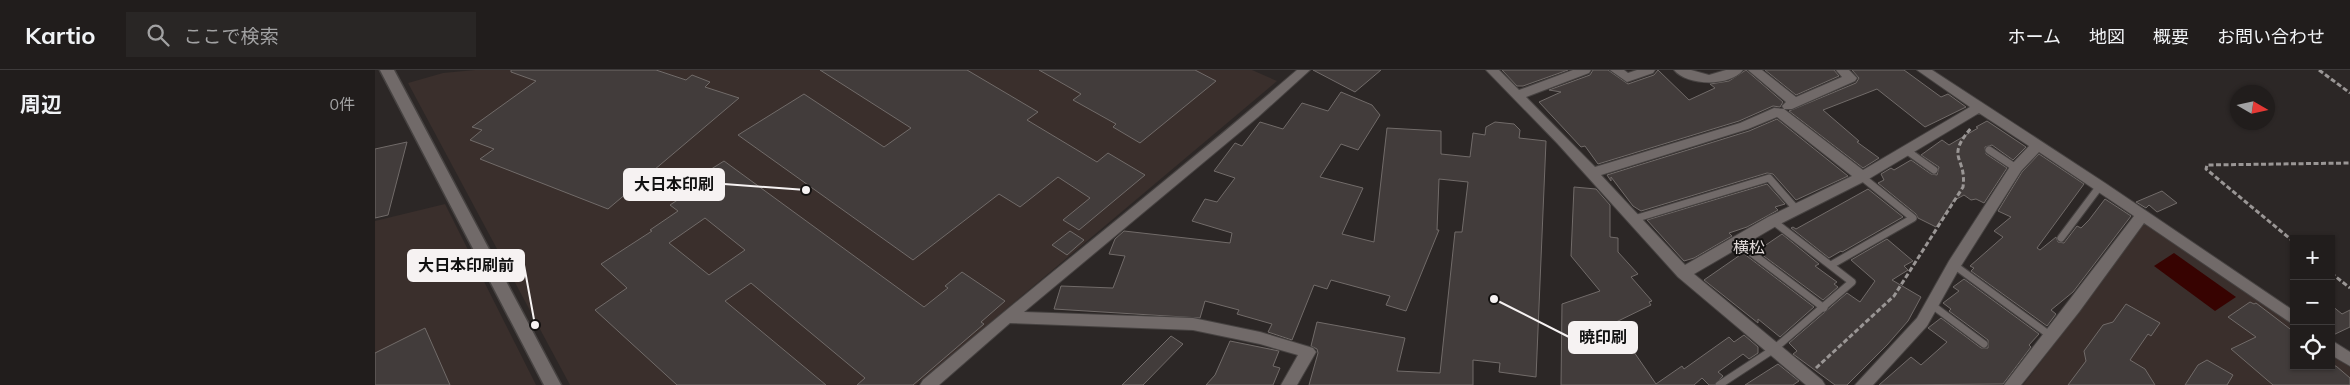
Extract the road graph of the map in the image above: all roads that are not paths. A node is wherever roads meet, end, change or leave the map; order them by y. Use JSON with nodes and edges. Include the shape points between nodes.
{"nodes":[{"id":1,"x":387,"y":70,"type":"edge"},
{"id":2,"x":1304,"y":70,"type":"edge"},
{"id":3,"x":1492,"y":70,"type":"edge"},
{"id":4,"x":1585,"y":70,"type":"edge"},
{"id":5,"x":1616,"y":70,"type":"edge"},
{"id":6,"x":1649,"y":70,"type":"edge"},
{"id":7,"x":1680,"y":70,"type":"edge"},
{"id":8,"x":1737,"y":70,"type":"edge"},
{"id":9,"x":1753,"y":70,"type":"edge"},
{"id":10,"x":1842,"y":70,"type":"edge"},
{"id":11,"x":1923,"y":70,"type":"edge"},
{"id":12,"x":1518,"y":95,"type":"junction"},
{"id":13,"x":1795,"y":102,"type":"junction"},
{"id":14,"x":1982,"y":109,"type":"junction"},
{"id":15,"x":1778,"y":110,"type":"junction"},
{"id":16,"x":2037,"y":146,"type":"junction"},
{"id":17,"x":1906,"y":150,"type":"junction"},
{"id":18,"x":1989,"y":150,"type":"dead end"},
{"id":19,"x":2016,"y":168,"type":"junction"},
{"id":20,"x":1934,"y":170,"type":"dead end"},
{"id":21,"x":1592,"y":173,"type":"junction"},
{"id":22,"x":1862,"y":177,"type":"junction"},
{"id":23,"x":2100,"y":186,"type":"junction"},
{"id":24,"x":1797,"y":210,"type":"junction"},
{"id":25,"x":2143,"y":214,"type":"junction"},
{"id":26,"x":1633,"y":219,"type":"junction"},
{"id":27,"x":1773,"y":221,"type":"junction"},
{"id":28,"x":2061,"y":238,"type":"dead end"},
{"id":29,"x":1737,"y":242,"type":"junction"},
{"id":30,"x":1831,"y":265,"type":"junction"},
{"id":31,"x":1954,"y":265,"type":"junction"},
{"id":32,"x":1683,"y":273,"type":"junction"},
{"id":33,"x":1932,"y":305,"type":"junction"},
{"id":34,"x":1824,"y":308,"type":"junction"},
{"id":35,"x":2290,"y":316,"type":"edge"},
{"id":36,"x":1007,"y":317,"type":"junction"},
{"id":37,"x":2051,"y":336,"type":"junction"},
{"id":38,"x":1984,"y":344,"type":"dead end"},
{"id":39,"x":1774,"y":349,"type":"junction"},
{"id":40,"x":2335,"y":349,"type":"edge"},
{"id":41,"x":2350,"y":360,"type":"edge"},
{"id":42,"x":1811,"y":381,"type":"edge"},
{"id":43,"x":553,"y":385,"type":"edge"},
{"id":44,"x":928,"y":385,"type":"edge"},
{"id":45,"x":1289,"y":385,"type":"edge"},
{"id":46,"x":1719,"y":385,"type":"edge"},
{"id":47,"x":1863,"y":385,"type":"edge"},
{"id":48,"x":2012,"y":385,"type":"edge"}],
"edges":[{"from":1,"to":43,"type":"street"},
{"from":2,"to":36,"type":"street"},
{"from":3,"to":12,"type":"street"},
{"from":4,"to":12,"type":"street"},
{"from":5,"to":6,"type":"street","via":[[1627,78]]},
{"from":7,"to":8,"type":"street","via":[[1705,80],[1714,80]]},
{"from":9,"to":13,"type":"street"},
{"from":10,"to":13,"type":"street","via":[[1851,78]]},
{"from":11,"to":14,"type":"street"},
{"from":12,"to":21,"type":"street"},
{"from":13,"to":15,"type":"street"},
{"from":14,"to":16,"type":"street"},
{"from":14,"to":17,"type":"street"},
{"from":15,"to":21,"type":"street","via":[[1744,126]]},
{"from":15,"to":22,"type":"street"},
{"from":16,"to":19,"type":"street"},
{"from":16,"to":23,"type":"street"},
{"from":17,"to":20,"type":"lane"},
{"from":17,"to":22,"type":"street"},
{"from":18,"to":19,"type":"lane"},
{"from":19,"to":31,"type":"street"},
{"from":21,"to":26,"type":"street"},
{"from":22,"to":24,"type":"street"},
{"from":22,"to":30,"type":"lane","via":[[1913,218]]},
{"from":23,"to":25,"type":"street"},
{"from":23,"to":28,"type":"lane"},
{"from":24,"to":26,"type":"lane","via":[[1769,178]]},
{"from":24,"to":27,"type":"street"},
{"from":25,"to":35,"type":"street"},
{"from":25,"to":37,"type":"street"},
{"from":26,"to":32,"type":"street"},
{"from":27,"to":29,"type":"street"},
{"from":27,"to":30,"type":"lane"},
{"from":29,"to":32,"type":"street"},
{"from":29,"to":34,"type":"lane"},
{"from":30,"to":34,"type":"lane","via":[[1852,282]]},
{"from":31,"to":33,"type":"street"},
{"from":31,"to":37,"type":"lane"},
{"from":32,"to":39,"type":"street"},
{"from":33,"to":38,"type":"lane"},
{"from":33,"to":47,"type":"street","via":[[1922,322]]},
{"from":34,"to":39,"type":"lane"},
{"from":36,"to":44,"type":"street"},
{"from":36,"to":45,"type":"street","via":[[1193,324],[1260,338],[1308,352]]},
{"from":37,"to":48,"type":"street"},
{"from":39,"to":42,"type":"street"},
{"from":39,"to":46,"type":"lane"},
{"from":40,"to":41,"type":"street"}]}
